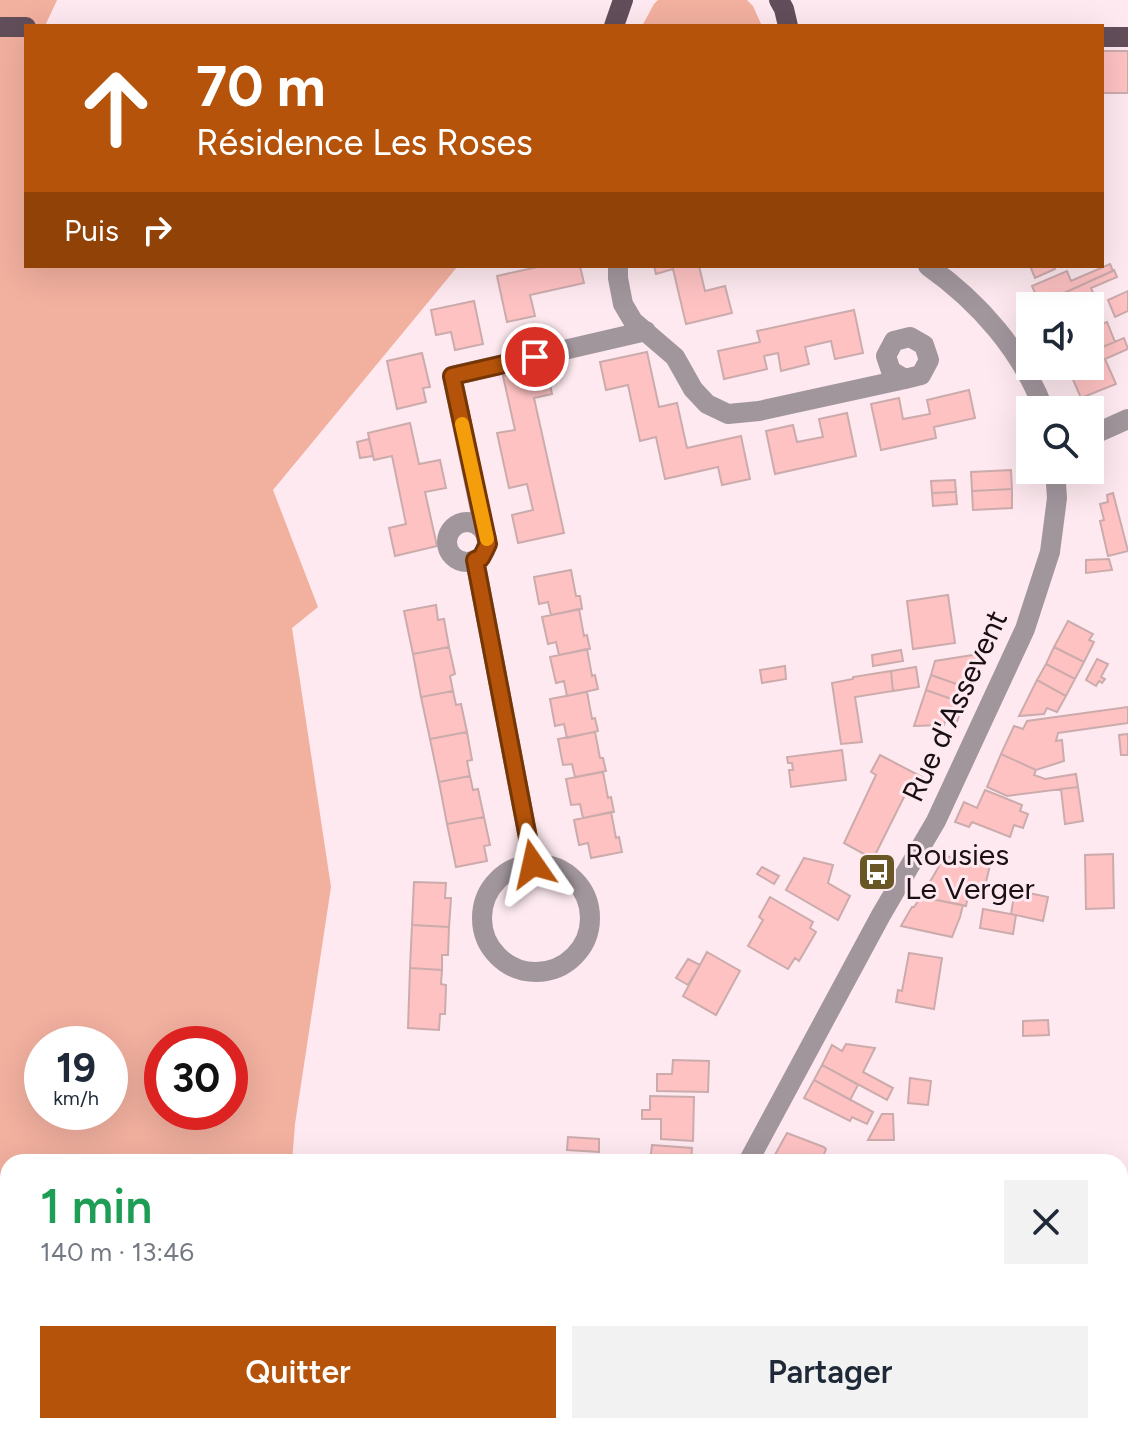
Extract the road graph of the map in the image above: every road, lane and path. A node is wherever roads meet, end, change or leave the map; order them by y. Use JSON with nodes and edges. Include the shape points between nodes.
{"nodes":[{"id":1,"x":623,"y":0,"type":"edge"},
{"id":2,"x":779,"y":0,"type":"edge"},
{"id":3,"x":615,"y":24,"type":"edge"},
{"id":4,"x":788,"y":24,"type":"edge"},
{"id":5,"x":0,"y":27,"type":"edge"},
{"id":6,"x":24,"y":27,"type":"edge"},
{"id":7,"x":1104,"y":37,"type":"edge"},
{"id":8,"x":1128,"y":37,"type":"edge"},
{"id":9,"x":618,"y":268,"type":"edge"},
{"id":10,"x":931,"y":268,"type":"edge"},
{"id":11,"x":646,"y":331,"type":"junction"},
{"id":12,"x":905,"y":379,"type":"dead end"},
{"id":13,"x":1037,"y":396,"type":"edge"},
{"id":14,"x":1128,"y":419,"type":"edge"},
{"id":15,"x":1104,"y":430,"type":"edge"},
{"id":16,"x":1056,"y":484,"type":"edge"},
{"id":17,"x":484,"y":529,"type":"junction"},
{"id":18,"x":475,"y":560,"type":"junction"},
{"id":19,"x":533,"y":864,"type":"junction"},
{"id":20,"x":752,"y":1154,"type":"edge"}],
"edges":[{"from":1,"to":3,"type":"main road"},
{"from":2,"to":4,"type":"main road"},
{"from":5,"to":6,"type":"main road"},
{"from":7,"to":8,"type":"main road"},
{"from":9,"to":11,"type":"street","via":[[623,304]]},
{"from":10,"to":13,"type":"street","via":[[984,312],[1023,365]]},
{"from":11,"to":12,"type":"street","via":[[675,357],[707,404],[728,414]]},
{"from":11,"to":17,"type":"street","via":[[452,376]]},
{"from":14,"to":15,"type":"street"},
{"from":16,"to":20,"type":"street","name":"Rue d'Assevent","via":[[1050,552],[1025,629],[936,821]]},
{"from":17,"to":18,"type":"street","via":[[488,544]]},
{"from":17,"to":18,"type":"street","via":[[469,521],[454,526],[446,540],[451,556],[465,563]]},
{"from":18,"to":19,"type":"street"},
{"from":19,"to":19,"type":"street","via":[[501,876],[483,904],[481,921],[484,937],[505,964],[537,973],[568,963],[587,938],[590,923],[579,884],[558,868]]}]}
